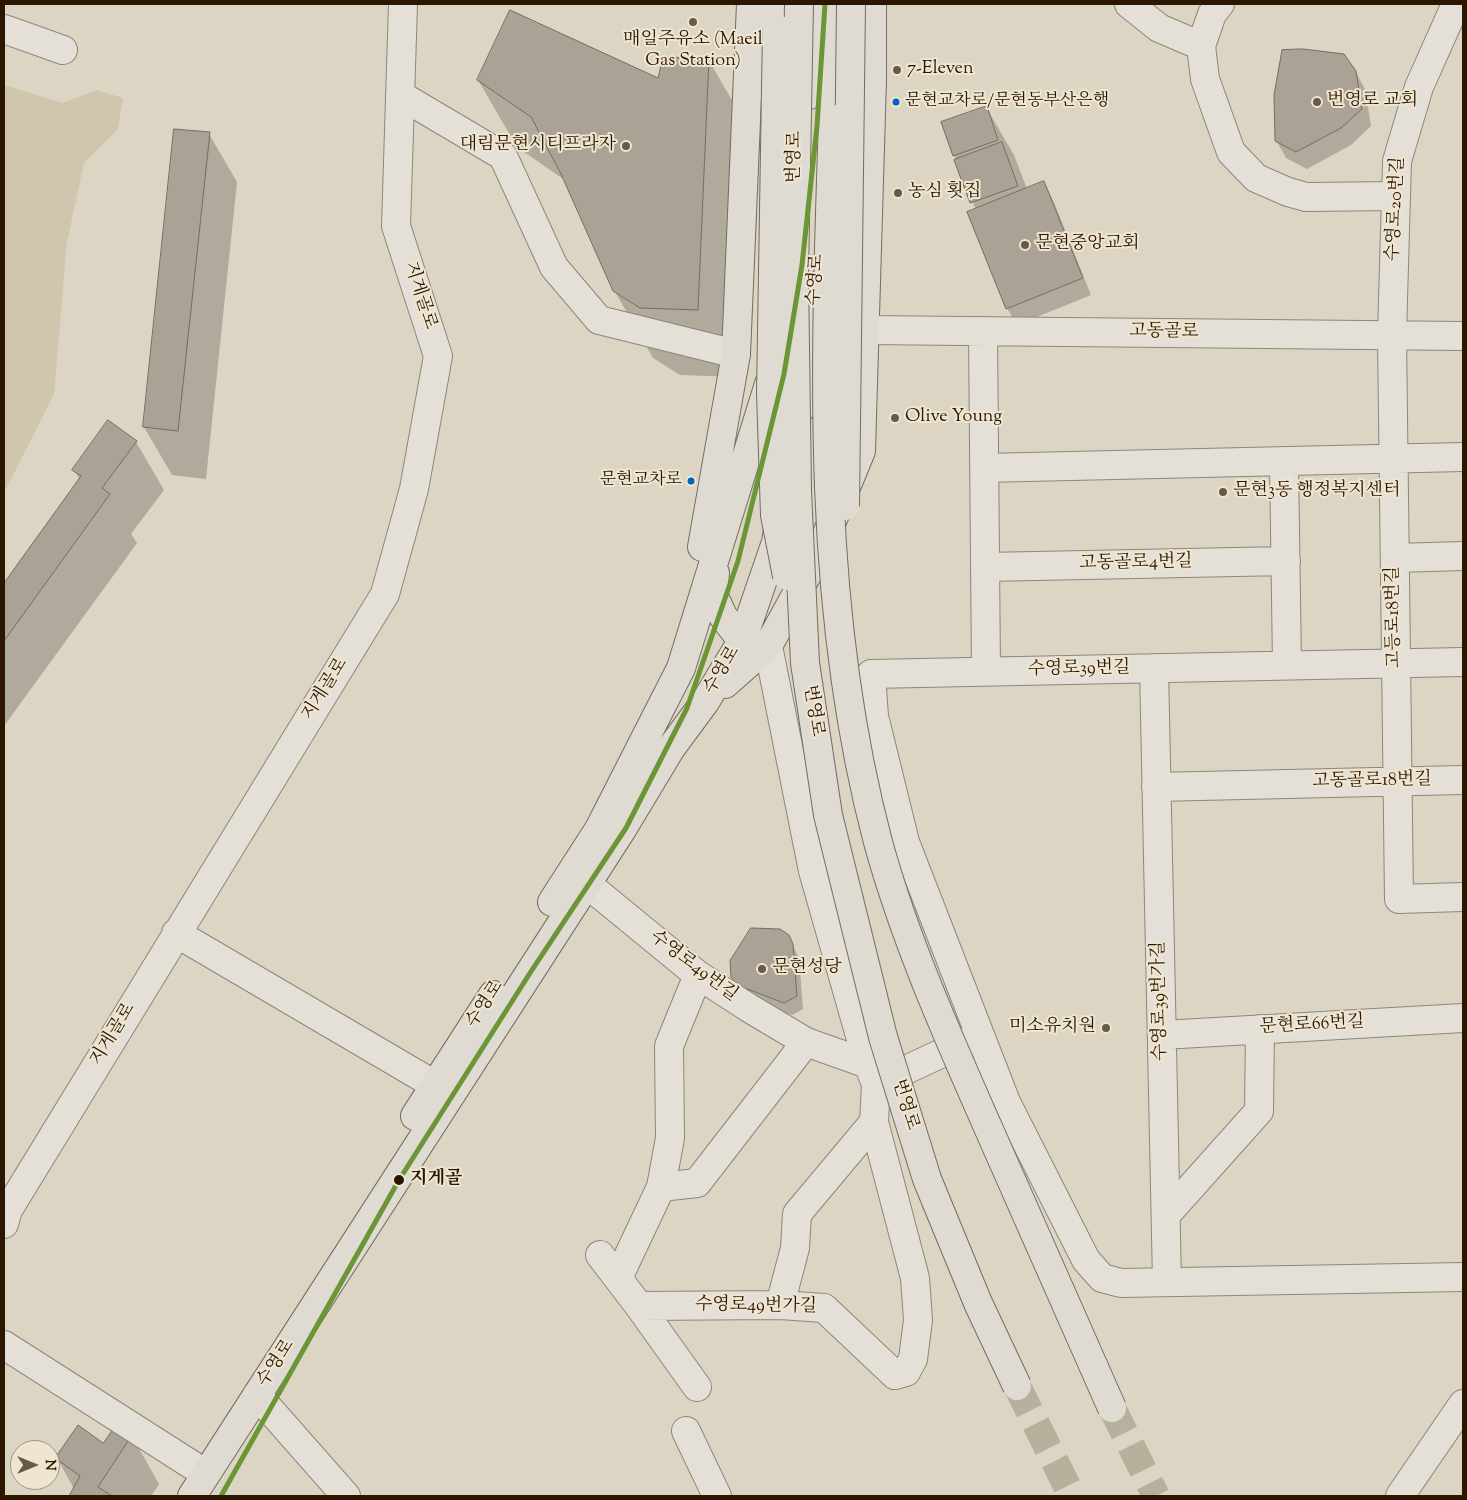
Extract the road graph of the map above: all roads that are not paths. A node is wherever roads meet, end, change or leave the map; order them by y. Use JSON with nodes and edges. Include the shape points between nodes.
{"nodes":[{"id":1,"x":403,"y":4,"type":"edge"},
{"id":2,"x":752,"y":4,"type":"edge"},
{"id":3,"x":799,"y":4,"type":"edge"},
{"id":4,"x":814,"y":4,"type":"edge"},
{"id":5,"x":828,"y":4,"type":"edge"},
{"id":6,"x":835,"y":4,"type":"edge"},
{"id":7,"x":851,"y":4,"type":"edge"},
{"id":8,"x":872,"y":4,"type":"edge"},
{"id":9,"x":1128,"y":4,"type":"edge"},
{"id":10,"x":1220,"y":4,"type":"edge"},
{"id":11,"x":1456,"y":4,"type":"edge"},
{"id":12,"x":778,"y":16,"type":"edge"},
{"id":13,"x":4,"y":29,"type":"edge"},
{"id":14,"x":1202,"y":46,"type":"junction"},
{"id":15,"x":63,"y":50,"type":"dead end"},
{"id":16,"x":400,"y":95,"type":"junction"},
{"id":17,"x":1396,"y":196,"type":"junction"},
{"id":18,"x":866,"y":330,"type":"junction"},
{"id":19,"x":983,"y":331,"type":"junction"},
{"id":20,"x":1392,"y":335,"type":"junction"},
{"id":21,"x":1463,"y":336,"type":"edge"},
{"id":22,"x":736,"y":354,"type":"junction"},
{"id":23,"x":1463,"y":457,"type":"edge"},
{"id":24,"x":1394,"y":458,"type":"junction"},
{"id":25,"x":1284,"y":463,"type":"junction"},
{"id":26,"x":984,"y":468,"type":"junction"},
{"id":27,"x":719,"y":546,"type":"junction"},
{"id":28,"x":1463,"y":556,"type":"edge"},
{"id":29,"x":1395,"y":558,"type":"junction"},
{"id":30,"x":1286,"y":561,"type":"junction"},
{"id":31,"x":985,"y":567,"type":"junction"},
{"id":32,"x":742,"y":641,"type":"junction"},
{"id":33,"x":768,"y":646,"type":"junction"},
{"id":34,"x":1463,"y":662,"type":"edge"},
{"id":35,"x":805,"y":663,"type":"junction"},
{"id":36,"x":1396,"y":663,"type":"junction"},
{"id":37,"x":1288,"y":665,"type":"junction"},
{"id":38,"x":1154,"y":668,"type":"junction"},
{"id":39,"x":986,"y":671,"type":"junction"},
{"id":40,"x":670,"y":690,"type":"junction"},
{"id":41,"x":847,"y":700,"type":"junction"},
{"id":42,"x":705,"y":702,"type":"junction"},
{"id":43,"x":1463,"y":780,"type":"edge"},
{"id":44,"x":1397,"y":782,"type":"junction"},
{"id":45,"x":1156,"y":787,"type":"junction"},
{"id":46,"x":587,"y":884,"type":"junction"},
{"id":47,"x":1463,"y":897,"type":"edge"},
{"id":48,"x":176,"y":933,"type":"junction"},
{"id":49,"x":698,"y":975,"type":"junction"},
{"id":50,"x":1463,"y":1018,"type":"edge"},
{"id":51,"x":1260,"y":1029,"type":"junction"},
{"id":52,"x":1162,"y":1034,"type":"junction"},
{"id":53,"x":979,"y":1035,"type":"junction"},
{"id":54,"x":806,"y":1042,"type":"junction"},
{"id":55,"x":872,"y":1074,"type":"junction"},
{"id":56,"x":435,"y":1085,"type":"junction"},
{"id":57,"x":874,"y":1122,"type":"junction"},
{"id":58,"x":662,"y":1187,"type":"junction"},
{"id":59,"x":1166,"y":1215,"type":"junction"},
{"id":60,"x":4,"y":1224,"type":"edge"},
{"id":61,"x":600,"y":1255,"type":"dead end"},
{"id":62,"x":1463,"y":1277,"type":"edge"},
{"id":63,"x":618,"y":1278,"type":"junction"},
{"id":64,"x":1167,"y":1282,"type":"junction"},
{"id":65,"x":780,"y":1305,"type":"junction"},
{"id":66,"x":639,"y":1306,"type":"junction"},
{"id":67,"x":4,"y":1345,"type":"edge"},
{"id":68,"x":1018,"y":1386,"type":"tunnel mouth"},
{"id":69,"x":697,"y":1387,"type":"dead end"},
{"id":70,"x":257,"y":1395,"type":"junction"},
{"id":71,"x":1463,"y":1404,"type":"edge"},
{"id":72,"x":1112,"y":1408,"type":"tunnel mouth"},
{"id":73,"x":686,"y":1431,"type":"dead end"},
{"id":74,"x":192,"y":1465,"type":"junction"},
{"id":75,"x":172,"y":1496,"type":"edge"},
{"id":76,"x":192,"y":1496,"type":"edge"},
{"id":77,"x":346,"y":1496,"type":"edge"},
{"id":78,"x":718,"y":1496,"type":"edge"},
{"id":79,"x":1400,"y":1496,"type":"edge"}],
"edges":[{"from":1,"to":16,"type":"street","name":"지게골로"},
{"from":2,"to":22,"type":"main road","name":"수영로"},
{"from":3,"to":35,"type":"main road","name":"번영로","bridge":true,"via":[[794,275],[797,491]]},
{"from":4,"to":27,"type":"main road","name":"수영로","via":[[787,328]]},
{"from":5,"to":32,"type":"main road","name":"수영로","via":[[820,248],[811,362],[776,542]]},
{"from":6,"to":41,"type":"main road","name":"번영로","bridge":true,"via":[[826,310],[826,469]]},
{"from":7,"to":41,"type":"main road","bridge":true,"via":[[845,553]]},
{"from":8,"to":18,"type":"main road"},
{"from":9,"to":14,"type":"street","via":[[1159,28]]},
{"from":10,"to":14,"type":"street","via":[[1212,14]]},
{"from":11,"to":17,"type":"street","name":"수영로20번길","via":[[1419,87],[1397,161]]},
{"from":12,"to":35,"type":"main road","bridge":true,"via":[[771,393],[775,515]]},
{"from":13,"to":15,"type":"street"},
{"from":14,"to":17,"type":"street","via":[[1206,80],[1231,152],[1256,178],[1306,197]]},
{"from":16,"to":22,"type":"street","via":[[503,156],[554,267],[599,320]]},
{"from":16,"to":48,"type":"street","name":"지게골로","via":[[396,226],[438,356],[414,489],[385,594]]},
{"from":17,"to":20,"type":"street","name":"수영로20번길"},
{"from":18,"to":19,"type":"street","name":"고동골로"},
{"from":18,"to":33,"type":"main road","via":[[861,451],[819,553]]},
{"from":19,"to":20,"type":"street","name":"고동골로"},
{"from":19,"to":26,"type":"street"},
{"from":20,"to":21,"type":"street","name":"고동골로"},
{"from":20,"to":24,"type":"street","name":"고등로18번길"},
{"from":22,"to":40,"type":"main road","name":"수영로","via":[[708,520]]},
{"from":23,"to":24,"type":"street"},
{"from":24,"to":25,"type":"street"},
{"from":24,"to":29,"type":"street","name":"고등로18번길"},
{"from":25,"to":26,"type":"street"},
{"from":25,"to":30,"type":"street"},
{"from":26,"to":31,"type":"street"},
{"from":27,"to":32,"type":"main road","via":[[713,594],[723,616]]},
{"from":27,"to":40,"type":"main road","name":"수영로","via":[[681,668]]},
{"from":28,"to":29,"type":"street"},
{"from":29,"to":36,"type":"street","name":"고등로18번길"},
{"from":30,"to":31,"type":"street","name":"고동골로4번길"},
{"from":30,"to":37,"type":"street"},
{"from":31,"to":39,"type":"street"},
{"from":32,"to":33,"type":"main road"},
{"from":32,"to":42,"type":"main road","name":"수영로"},
{"from":33,"to":42,"type":"main road"},
{"from":33,"to":55,"type":"street","via":[[813,871]]},
{"from":34,"to":36,"type":"street","name":"수영로39번길"},
{"from":35,"to":68,"type":"main road","name":"번영로","bridge":true,"via":[[828,815],[883,1037],[927,1178],[978,1303]]},
{"from":36,"to":37,"type":"street","name":"수영로39번길"},
{"from":36,"to":44,"type":"street","name":"고등로18번길"},
{"from":37,"to":38,"type":"street","name":"수영로39번길"},
{"from":38,"to":39,"type":"street","name":"수영로39번길"},
{"from":38,"to":45,"type":"street","name":"수영로39번가길"},
{"from":39,"to":53,"type":"street","name":"수영로39번길","via":[[871,674],[874,716],[905,842]]},
{"from":40,"to":56,"type":"main road","name":"수영로","via":[[599,829]]},
{"from":41,"to":72,"type":"main road","name":"번영로","bridge":true,"via":[[879,843],[927,989]]},
{"from":42,"to":46,"type":"main road","name":"수영로","via":[[671,748]]},
{"from":43,"to":44,"type":"street","name":"고동골로18번길"},
{"from":44,"to":45,"type":"street","name":"고동골로18번길"},
{"from":44,"to":47,"type":"street","name":"고등로18번길","via":[[1399,899]]},
{"from":45,"to":52,"type":"street","name":"수영로39번가길"},
{"from":46,"to":49,"type":"street","name":"수영로49번길"},
{"from":46,"to":70,"type":"main road","name":"수영로"},
{"from":48,"to":56,"type":"street"},
{"from":48,"to":60,"type":"street","name":"지게골로","via":[[8,1210]]},
{"from":49,"to":54,"type":"street","name":"수영로49번길"},
{"from":49,"to":58,"type":"street","via":[[669,1046],[670,1138]]},
{"from":50,"to":51,"type":"street","name":"문현로66번길"},
{"from":51,"to":52,"type":"street","name":"문현로66번길"},
{"from":51,"to":59,"type":"street","via":[[1259,1111]]},
{"from":52,"to":59,"type":"street","name":"수영로39번가길"},
{"from":53,"to":55,"type":"street"},
{"from":53,"to":64,"type":"street","via":[[1006,1102],[1086,1260],[1102,1278],[1121,1283]]},
{"from":54,"to":55,"type":"street","name":"수영로49번길"},
{"from":54,"to":58,"type":"street","via":[[697,1184]]},
{"from":55,"to":57,"type":"street"},
{"from":56,"to":74,"type":"main road","name":"수영로"},
{"from":57,"to":65,"type":"street","via":[[797,1214],[795,1248]]},
{"from":57,"to":65,"type":"street","name":"수영로49번가길","via":[[914,1278],[918,1320],[913,1359],[906,1372],[895,1375],[824,1308]]},
{"from":58,"to":63,"type":"street"},
{"from":59,"to":64,"type":"street","name":"수영로39번가길"},
{"from":61,"to":63,"type":"street"},
{"from":62,"to":64,"type":"street"},
{"from":63,"to":66,"type":"street"},
{"from":65,"to":66,"type":"street","name":"수영로49번가길"},
{"from":66,"to":69,"type":"street"},
{"from":67,"to":74,"type":"street"},
{"from":70,"to":76,"type":"main road","name":"수영로"},
{"from":70,"to":77,"type":"street"},
{"from":71,"to":79,"type":"street"},
{"from":73,"to":78,"type":"street"},
{"from":74,"to":75,"type":"main road","name":"수영로"}]}
